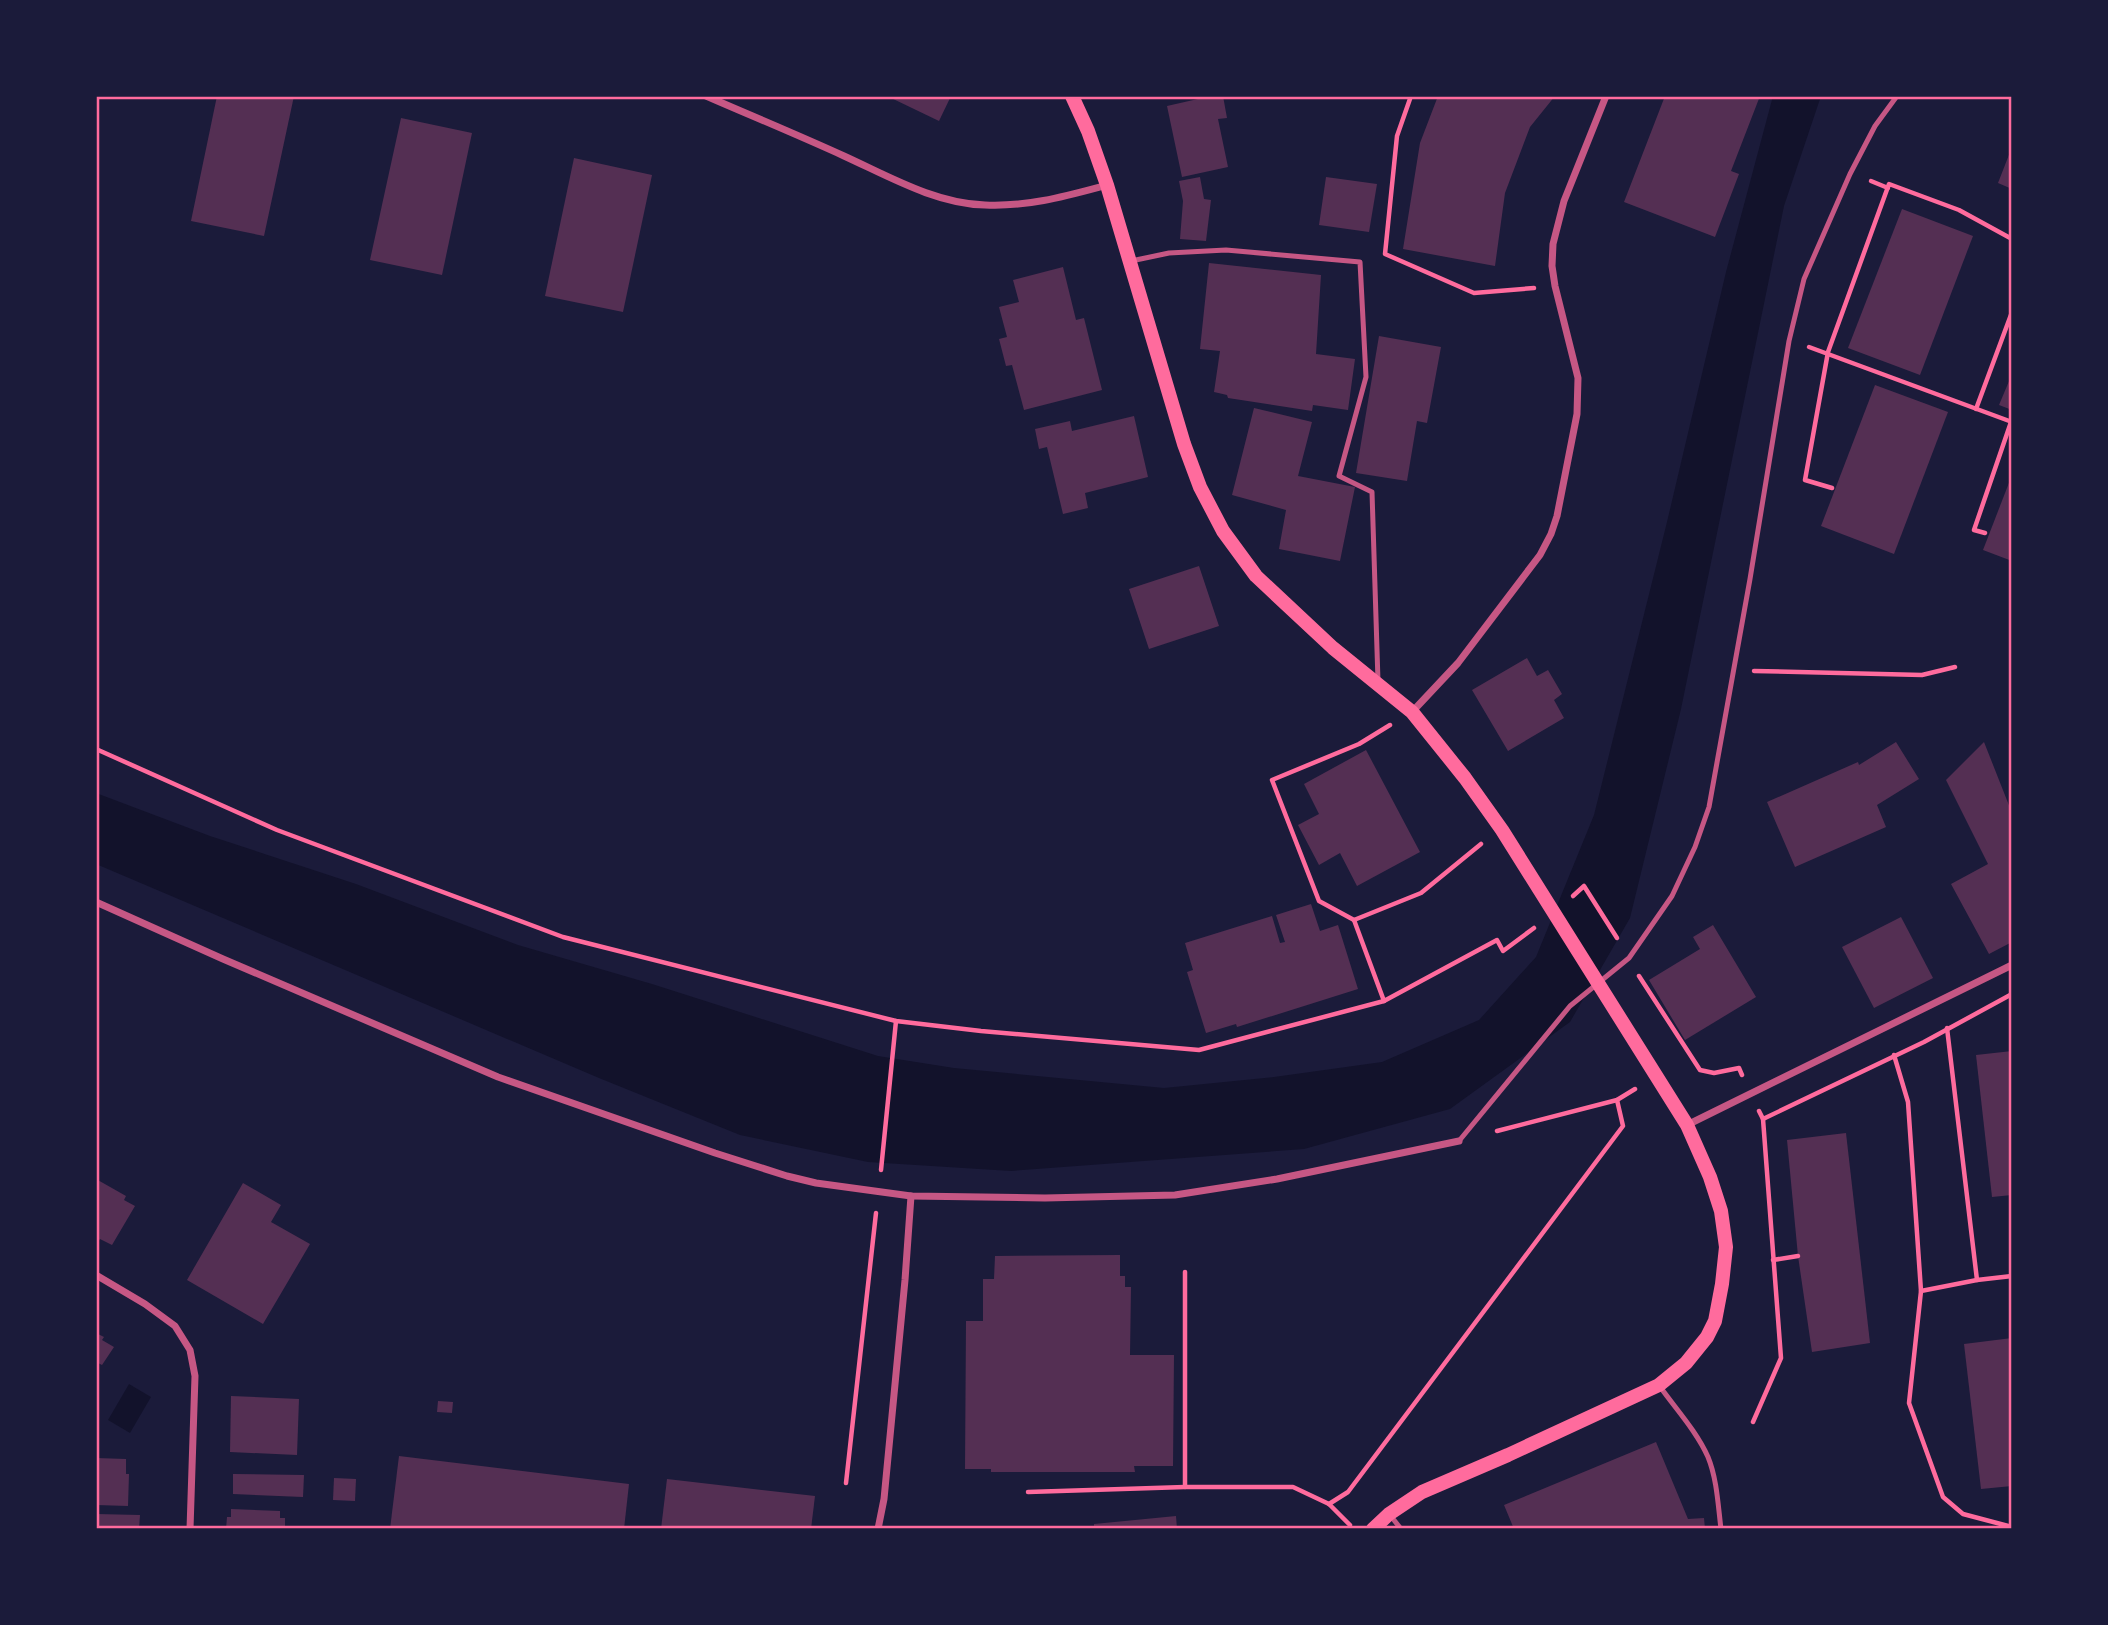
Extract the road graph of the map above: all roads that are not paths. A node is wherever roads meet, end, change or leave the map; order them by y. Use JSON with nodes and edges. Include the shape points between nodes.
{"nodes":[{"id":1,"x":706,"y":96,"type":"edge"},
{"id":2,"x":1072,"y":96,"type":"edge"},
{"id":3,"x":1606,"y":96,"type":"edge"},
{"id":4,"x":1896,"y":96,"type":"edge"},
{"id":5,"x":1107,"y":185,"type":"junction"},
{"id":6,"x":1130,"y":261,"type":"junction"},
{"id":7,"x":1378,"y":684,"type":"junction"},
{"id":8,"x":1412,"y":712,"type":"junction"},
{"id":9,"x":96,"y":902,"type":"edge"},
{"id":10,"x":2012,"y":965,"type":"edge"},
{"id":11,"x":1687,"y":1125,"type":"junction"},
{"id":12,"x":1459,"y":1141,"type":"joint"},
{"id":13,"x":911,"y":1196,"type":"junction"},
{"id":14,"x":96,"y":1275,"type":"edge"},
{"id":15,"x":1659,"y":1385,"type":"junction"},
{"id":16,"x":1389,"y":1514,"type":"junction"},
{"id":17,"x":190,"y":1529,"type":"edge"},
{"id":18,"x":878,"y":1529,"type":"edge"},
{"id":19,"x":1373,"y":1529,"type":"edge"},
{"id":20,"x":1401,"y":1529,"type":"edge"},
{"id":21,"x":1721,"y":1529,"type":"edge"}],
"edges":[{"from":1,"to":5,"type":"street","via":[[953,201],[1026,204]]},
{"from":2,"to":5,"type":"main road"},
{"from":3,"to":8,"type":"street","via":[[1564,201],[1553,244],[1555,286],[1578,378],[1577,414],[1557,516],[1540,555],[1458,663]]},
{"from":4,"to":12,"type":"lane","via":[[1850,174],[1804,279],[1789,341],[1709,807],[1695,847],[1672,896],[1629,958],[1570,1006]]},
{"from":5,"to":6,"type":"main road"},
{"from":6,"to":7,"type":"main road","via":[[1184,444],[1223,531],[1256,576]]},
{"from":6,"to":7,"type":"lane","via":[[1169,253],[1226,250],[1360,262],[1366,377],[1339,475],[1372,492]]},
{"from":7,"to":8,"type":"main road"},
{"from":8,"to":11,"type":"main road","via":[[1502,830]]},
{"from":9,"to":13,"type":"street","via":[[498,1077],[806,1181]]},
{"from":10,"to":11,"type":"street"},
{"from":11,"to":15,"type":"main road","via":[[1721,1211],[1726,1247],[1715,1321],[1686,1363]]},
{"from":12,"to":13,"type":"street","via":[[1175,1195]]},
{"from":13,"to":18,"type":"street"},
{"from":14,"to":17,"type":"street","via":[[174,1326],[190,1350],[195,1376]]},
{"from":15,"to":16,"type":"main road","via":[[1422,1492]]},
{"from":15,"to":21,"type":"lane","via":[[1707,1457]]},
{"from":16,"to":19,"type":"main road"},
{"from":16,"to":20,"type":"lane"}]}
